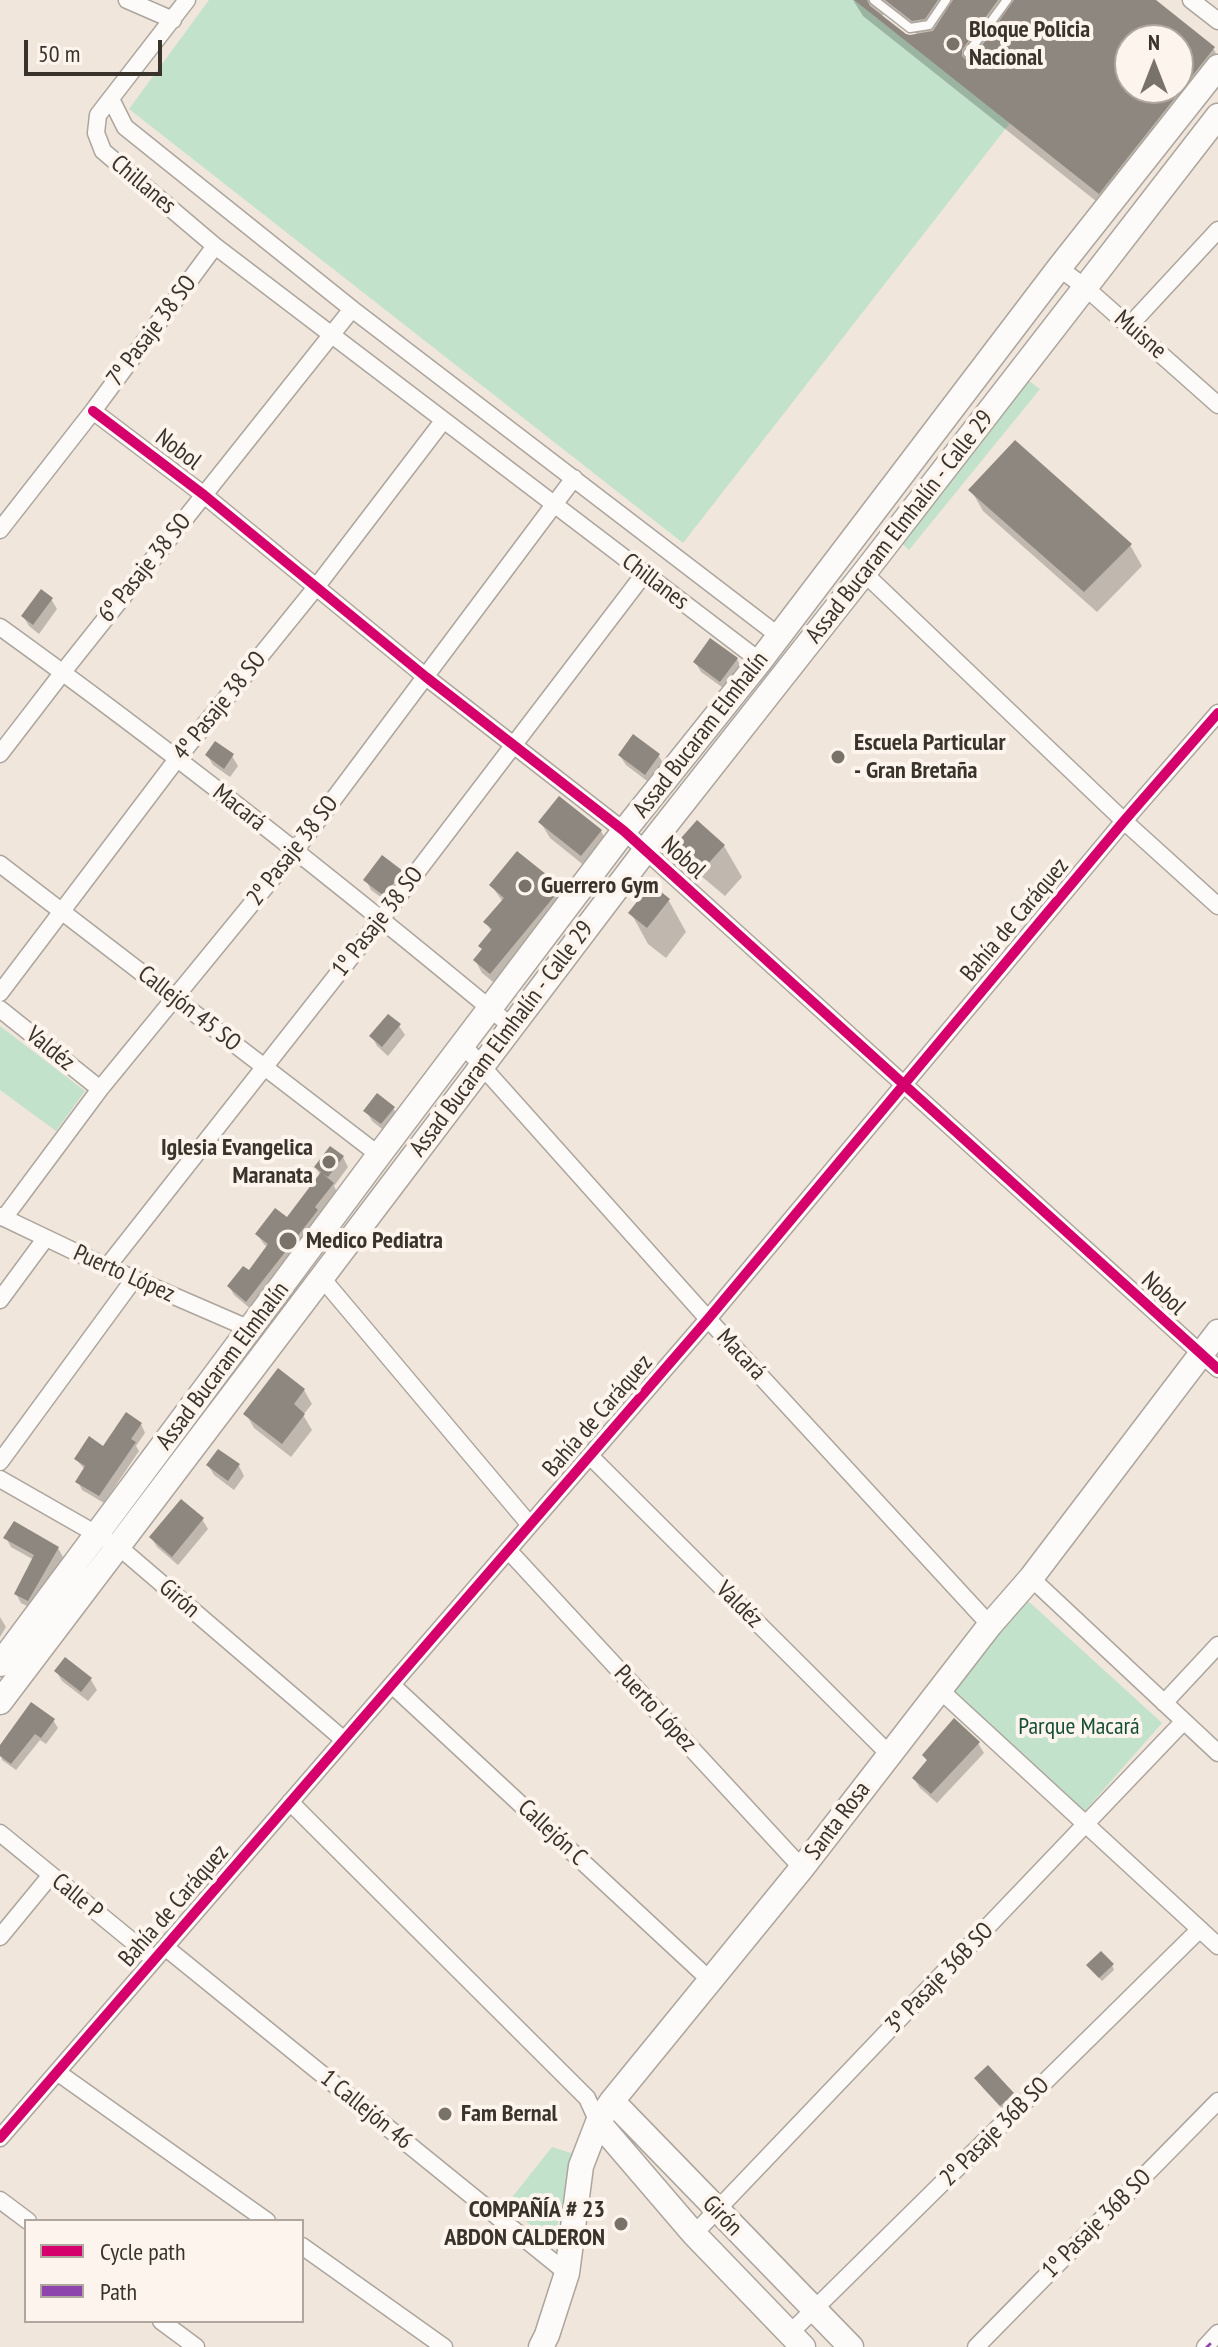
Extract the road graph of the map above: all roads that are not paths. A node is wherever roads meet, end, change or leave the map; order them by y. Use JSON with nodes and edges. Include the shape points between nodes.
{"nodes":[{"id":1,"x":127,"y":0,"type":"edge"},
{"id":2,"x":187,"y":0,"type":"edge"},
{"id":3,"x":874,"y":0,"type":"edge"},
{"id":4,"x":946,"y":0,"type":"edge"},
{"id":5,"x":1007,"y":0,"type":"edge"},
{"id":6,"x":1191,"y":0,"type":"edge"},
{"id":7,"x":173,"y":20,"type":"junction"},
{"id":8,"x":1218,"y":21,"type":"edge"},
{"id":9,"x":968,"y":53,"type":"dead end"},
{"id":10,"x":1218,"y":67,"type":"edge"},
{"id":11,"x":1218,"y":80,"type":"edge"},
{"id":12,"x":111,"y":99,"type":"junction"},
{"id":13,"x":1218,"y":103,"type":"edge"},
{"id":14,"x":1218,"y":116,"type":"edge"},
{"id":15,"x":1218,"y":230,"type":"edge"},
{"id":16,"x":215,"y":246,"type":"junction"},
{"id":17,"x":1059,"y":268,"type":"junction"},
{"id":18,"x":1086,"y":288,"type":"junction"},
{"id":19,"x":352,"y":309,"type":"junction"},
{"id":20,"x":1129,"y":326,"type":"junction"},
{"id":21,"x":333,"y":335,"type":"junction"},
{"id":22,"x":1218,"y":405,"type":"edge"},
{"id":23,"x":93,"y":411,"type":"junction"},
{"id":24,"x":443,"y":421,"type":"junction"},
{"id":25,"x":574,"y":478,"type":"junction"},
{"id":26,"x":204,"y":495,"type":"junction"},
{"id":27,"x":554,"y":504,"type":"junction"},
{"id":28,"x":0,"y":530,"type":"edge"},
{"id":29,"x":864,"y":573,"type":"junction"},
{"id":30,"x":644,"y":574,"type":"junction"},
{"id":31,"x":317,"y":586,"type":"junction"},
{"id":32,"x":0,"y":627,"type":"edge"},
{"id":33,"x":779,"y":636,"type":"junction"},
{"id":34,"x":760,"y":661,"type":"junction"},
{"id":35,"x":63,"y":672,"type":"junction"},
{"id":36,"x":426,"y":677,"type":"junction"},
{"id":37,"x":1218,"y":713,"type":"edge"},
{"id":38,"x":513,"y":746,"type":"junction"},
{"id":39,"x":0,"y":754,"type":"edge"},
{"id":40,"x":177,"y":759,"type":"junction"},
{"id":41,"x":1124,"y":821,"type":"junction"},
{"id":42,"x":624,"y":831,"type":"junction"},
{"id":43,"x":645,"y":851,"type":"junction"},
{"id":44,"x":294,"y":852,"type":"junction"},
{"id":45,"x":0,"y":864,"type":"edge"},
{"id":46,"x":1218,"y":906,"type":"edge"},
{"id":47,"x":62,"y":911,"type":"junction"},
{"id":48,"x":381,"y":919,"type":"junction"},
{"id":49,"x":0,"y":993,"type":"edge"},
{"id":50,"x":175,"y":999,"type":"junction"},
{"id":51,"x":0,"y":1009,"type":"edge"},
{"id":52,"x":490,"y":1009,"type":"junction"},
{"id":53,"x":511,"y":1026,"type":"junction"},
{"id":54,"x":463,"y":1045,"type":"junction"},
{"id":55,"x":482,"y":1065,"type":"junction"},
{"id":56,"x":264,"y":1067,"type":"junction"},
{"id":57,"x":904,"y":1084,"type":"junction"},
{"id":58,"x":100,"y":1089,"type":"junction"},
{"id":59,"x":379,"y":1155,"type":"junction"},
{"id":60,"x":2,"y":1217,"type":"edge"},
{"id":61,"x":45,"y":1239,"type":"junction"},
{"id":62,"x":107,"y":1267,"type":"junction"},
{"id":63,"x":321,"y":1277,"type":"junction"},
{"id":64,"x":134,"y":1279,"type":"junction"},
{"id":65,"x":0,"y":1300,"type":"edge"},
{"id":66,"x":708,"y":1319,"type":"junction"},
{"id":67,"x":250,"y":1329,"type":"junction"},
{"id":68,"x":1218,"y":1332,"type":"edge"},
{"id":69,"x":1208,"y":1362,"type":"edge"},
{"id":70,"x":590,"y":1456,"type":"junction"},
{"id":71,"x":0,"y":1462,"type":"edge"},
{"id":72,"x":0,"y":1479,"type":"edge"},
{"id":73,"x":530,"y":1525,"type":"junction"},
{"id":74,"x":97,"y":1534,"type":"junction"},
{"id":75,"x":119,"y":1547,"type":"junction"},
{"id":76,"x":508,"y":1550,"type":"junction"},
{"id":77,"x":1031,"y":1578,"type":"junction"},
{"id":78,"x":990,"y":1625,"type":"junction"},
{"id":79,"x":1218,"y":1645,"type":"edge"},
{"id":80,"x":0,"y":1664,"type":"edge"},
{"id":81,"x":392,"y":1685,"type":"junction"},
{"id":82,"x":940,"y":1690,"type":"junction"},
{"id":83,"x":0,"y":1702,"type":"edge"},
{"id":84,"x":1164,"y":1703,"type":"junction"},
{"id":85,"x":1184,"y":1721,"type":"junction"},
{"id":86,"x":344,"y":1740,"type":"junction"},
{"id":87,"x":1218,"y":1753,"type":"edge"},
{"id":88,"x":889,"y":1754,"type":"junction"},
{"id":89,"x":290,"y":1802,"type":"junction"},
{"id":90,"x":1087,"y":1825,"type":"junction"},
{"id":91,"x":0,"y":1833,"type":"edge"},
{"id":92,"x":802,"y":1868,"type":"junction"},
{"id":93,"x":51,"y":1875,"type":"junction"},
{"id":94,"x":1200,"y":1929,"type":"junction"},
{"id":95,"x":0,"y":1937,"type":"edge"},
{"id":96,"x":1218,"y":1946,"type":"edge"},
{"id":97,"x":160,"y":1953,"type":"junction"},
{"id":98,"x":711,"y":1981,"type":"junction"},
{"id":99,"x":57,"y":2072,"type":"junction"},
{"id":100,"x":587,"y":2098,"type":"junction"},
{"id":101,"x":612,"y":2101,"type":"junction"},
{"id":102,"x":1218,"y":2101,"type":"edge"},
{"id":103,"x":598,"y":2122,"type":"junction"},
{"id":104,"x":0,"y":2138,"type":"edge"},
{"id":105,"x":0,"y":2200,"type":"edge"},
{"id":106,"x":716,"y":2211,"type":"junction"},
{"id":107,"x":25,"y":2219,"type":"edge"},
{"id":108,"x":264,"y":2219,"type":"edge"},
{"id":109,"x":694,"y":2234,"type":"junction"},
{"id":110,"x":304,"y":2247,"type":"edge"},
{"id":111,"x":567,"y":2273,"type":"junction"},
{"id":112,"x":815,"y":2309,"type":"junction"},
{"id":113,"x":164,"y":2323,"type":"edge"},
{"id":114,"x":796,"y":2341,"type":"edge"},
{"id":115,"x":196,"y":2347,"type":"edge"},
{"id":116,"x":444,"y":2347,"type":"edge"},
{"id":117,"x":541,"y":2347,"type":"edge"},
{"id":118,"x":851,"y":2347,"type":"edge"},
{"id":119,"x":976,"y":2347,"type":"edge"}],
"edges":[{"from":1,"to":7,"type":"street"},
{"from":2,"to":7,"type":"street"},
{"from":3,"to":4,"type":"lane","via":[[910,28],[929,25]]},
{"from":5,"to":9,"type":"lane"},
{"from":6,"to":8,"type":"street"},
{"from":7,"to":12,"type":"street"},
{"from":10,"to":17,"type":"main road","name":"Assad Bucaram Elmhalín"},
{"from":11,"to":17,"type":"lane","name":"Assad Bucaram Elmhalín","via":[[1082,254]]},
{"from":12,"to":16,"type":"street","name":"Chillanes","via":[[98,115],[96,133],[103,151]]},
{"from":12,"to":19,"type":"street","name":"Chillanes","via":[[125,127]]},
{"from":13,"to":18,"type":"lane","via":[[1093,262]]},
{"from":14,"to":18,"type":"main road","name":"Assad Bucaram Elmhalín - Calle 29"},
{"from":15,"to":20,"type":"street"},
{"from":16,"to":21,"type":"street","name":"Chillanes"},
{"from":16,"to":23,"type":"street","name":"7º Pasaje 38 SO"},
{"from":17,"to":18,"type":"street","name":"Muisne"},
{"from":17,"to":33,"type":"main road","name":"Assad Bucaram Elmhalín"},
{"from":18,"to":20,"type":"street","name":"Muisne"},
{"from":18,"to":29,"type":"main road","name":"Assad Bucaram Elmhalín - Calle 29"},
{"from":19,"to":21,"type":"street","name":"6º Pasaje 38 SO"},
{"from":19,"to":25,"type":"street","name":"Chillanes"},
{"from":20,"to":22,"type":"street","name":"Muisne"},
{"from":21,"to":24,"type":"street","name":"Chillanes"},
{"from":21,"to":26,"type":"street","name":"6º Pasaje 38 SO"},
{"from":23,"to":26,"type":"street","name":"Nobol"},
{"from":23,"to":28,"type":"street","name":"7º Pasaje 38 SO"},
{"from":24,"to":27,"type":"street","name":"Chillanes"},
{"from":24,"to":31,"type":"street","name":"4º Pasaje 38 SO"},
{"from":25,"to":27,"type":"street","name":"2º Pasaje 38 SO"},
{"from":25,"to":33,"type":"street","name":"Chillanes"},
{"from":26,"to":31,"type":"street","name":"Nobol"},
{"from":26,"to":35,"type":"street","name":"6º Pasaje 38 SO"},
{"from":27,"to":30,"type":"street","name":"Chillanes"},
{"from":27,"to":36,"type":"street","name":"2º Pasaje 38 SO"},
{"from":29,"to":41,"type":"street"},
{"from":29,"to":43,"type":"main road","name":"Assad Bucaram Elmhalín - Calle 29"},
{"from":30,"to":34,"type":"street","name":"Chillanes"},
{"from":30,"to":38,"type":"street","name":"1º Pasaje 38 SO"},
{"from":31,"to":36,"type":"street","name":"Nobol"},
{"from":31,"to":40,"type":"street","name":"4º Pasaje 38 SO"},
{"from":32,"to":35,"type":"street","name":"Macará"},
{"from":33,"to":34,"type":"main road","name":"Assad Bucaram Elmhalín"},
{"from":34,"to":42,"type":"main road","name":"Assad Bucaram Elmhalín"},
{"from":35,"to":39,"type":"street","name":"6º Pasaje 38 SO"},
{"from":35,"to":40,"type":"street","name":"Macará"},
{"from":36,"to":38,"type":"street","name":"Nobol"},
{"from":36,"to":44,"type":"street","name":"2º Pasaje 38 SO"},
{"from":37,"to":41,"type":"street","name":"Bahía de Caráquez"},
{"from":38,"to":42,"type":"street","name":"Nobol"},
{"from":38,"to":48,"type":"street","name":"1º Pasaje 38 SO"},
{"from":40,"to":44,"type":"street","name":"Macará"},
{"from":40,"to":47,"type":"street","name":"4º Pasaje 38 SO"},
{"from":41,"to":46,"type":"street"},
{"from":41,"to":57,"type":"street","name":"Bahía de Caráquez"},
{"from":42,"to":43,"type":"street","name":"Nobol"},
{"from":42,"to":52,"type":"main road","name":"Assad Bucaram Elmhalín"},
{"from":43,"to":53,"type":"main road","name":"Assad Bucaram Elmhalín - Calle 29"},
{"from":43,"to":57,"type":"street","name":"Nobol"},
{"from":44,"to":48,"type":"street","name":"Macará"},
{"from":44,"to":50,"type":"street","name":"2º Pasaje 38 SO"},
{"from":45,"to":47,"type":"street","name":"Callejón 45 SO"},
{"from":47,"to":49,"type":"street","name":"4º Pasaje 38 SO"},
{"from":47,"to":50,"type":"street","name":"Callejón 45 SO"},
{"from":48,"to":52,"type":"street","name":"Macará"},
{"from":48,"to":56,"type":"street","name":"1º Pasaje 38 SO"},
{"from":50,"to":56,"type":"street","name":"Callejón 45 SO"},
{"from":50,"to":58,"type":"street","name":"2º Pasaje 38 SO"},
{"from":51,"to":58,"type":"street","name":"Valdéz"},
{"from":52,"to":53,"type":"street","name":"Macará"},
{"from":52,"to":54,"type":"main road","name":"Assad Bucaram Elmhalín"},
{"from":53,"to":55,"type":"main road","name":"Assad Bucaram Elmhalín - Calle 29"},
{"from":54,"to":55,"type":"street","name":"Macará"},
{"from":54,"to":59,"type":"main road","name":"Assad Bucaram Elmhalín"},
{"from":55,"to":63,"type":"main road","name":"Assad Bucaram Elmhalín - Calle 29"},
{"from":55,"to":66,"type":"street","name":"Macará"},
{"from":56,"to":59,"type":"street","name":"Callejón 45 SO"},
{"from":56,"to":62,"type":"street","name":"1º Pasaje 38 SO"},
{"from":57,"to":66,"type":"street","name":"Bahía de Caráquez"},
{"from":57,"to":69,"type":"street","name":"Nobol"},
{"from":58,"to":60,"type":"street","name":"2º Pasaje 38 SO"},
{"from":59,"to":67,"type":"main road","name":"Assad Bucaram Elmhalín"},
{"from":60,"to":61,"type":"street","name":"Puerto López"},
{"from":61,"to":62,"type":"street","name":"Puerto López"},
{"from":61,"to":65,"type":"street"},
{"from":62,"to":64,"type":"street","name":"Puerto López"},
{"from":63,"to":73,"type":"street"},
{"from":63,"to":75,"type":"main road","name":"Assad Bucaram Elmhalín - Calle 29"},
{"from":64,"to":67,"type":"street","name":"Puerto López"},
{"from":64,"to":71,"type":"street"},
{"from":66,"to":70,"type":"street","name":"Bahía de Caráquez"},
{"from":66,"to":78,"type":"street","name":"Macará"},
{"from":67,"to":74,"type":"main road","name":"Assad Bucaram Elmhalín"},
{"from":68,"to":69,"type":"main road","name":"Santa Rosa"},
{"from":69,"to":77,"type":"main road","name":"Santa Rosa"},
{"from":70,"to":73,"type":"street","name":"Bahía de Caráquez"},
{"from":70,"to":88,"type":"street","name":"Valdéz"},
{"from":72,"to":74,"type":"street","name":"Girón"},
{"from":73,"to":76,"type":"street","name":"Bahía de Caráquez"},
{"from":74,"to":75,"type":"street","name":"Girón"},
{"from":74,"to":80,"type":"main road","name":"Assad Bucaram Elmhalín"},
{"from":75,"to":83,"type":"main road","name":"Assad Bucaram Elmhalín - Calle 29"},
{"from":75,"to":86,"type":"street","name":"Girón"},
{"from":76,"to":81,"type":"street","name":"Bahía de Caráquez"},
{"from":76,"to":92,"type":"street","name":"Puerto López"},
{"from":77,"to":78,"type":"main road","name":"Santa Rosa"},
{"from":77,"to":84,"type":"street"},
{"from":78,"to":82,"type":"main road","name":"Santa Rosa"},
{"from":79,"to":84,"type":"street"},
{"from":81,"to":86,"type":"street","name":"Bahía de Caráquez"},
{"from":81,"to":98,"type":"street","name":"Callejón C"},
{"from":82,"to":88,"type":"main road","name":"Santa Rosa"},
{"from":82,"to":90,"type":"street"},
{"from":84,"to":85,"type":"street"},
{"from":85,"to":87,"type":"street"},
{"from":85,"to":90,"type":"street","name":"3º Pasaje 36B SO"},
{"from":86,"to":89,"type":"street","name":"Bahía de Caráquez"},
{"from":88,"to":92,"type":"main road","name":"Santa Rosa"},
{"from":89,"to":97,"type":"street","name":"Bahía de Caráquez"},
{"from":89,"to":100,"type":"street","name":"Girón"},
{"from":90,"to":94,"type":"street"},
{"from":90,"to":106,"type":"street","name":"3º Pasaje 36B SO"},
{"from":91,"to":93,"type":"street","name":"Calle P"},
{"from":92,"to":98,"type":"main road","name":"Santa Rosa"},
{"from":93,"to":95,"type":"street"},
{"from":93,"to":97,"type":"street","name":"Calle P"},
{"from":94,"to":96,"type":"street"},
{"from":94,"to":112,"type":"street","name":"2º Pasaje 36B SO"},
{"from":97,"to":99,"type":"street","name":"Bahía de Caráquez"},
{"from":97,"to":111,"type":"street","name":"1 Callejón 46"},
{"from":98,"to":101,"type":"main road","name":"Santa Rosa"},
{"from":99,"to":104,"type":"street","name":"Bahía de Caráquez"},
{"from":99,"to":108,"type":"street"},
{"from":100,"to":101,"type":"street"},
{"from":100,"to":103,"type":"street","name":"Girón"},
{"from":101,"to":103,"type":"main road","name":"Santa Rosa"},
{"from":101,"to":106,"type":"main road","name":"Girón"},
{"from":102,"to":119,"type":"street","name":"1º Pasaje 36B SO"},
{"from":103,"to":109,"type":"main road","name":"Girón"},
{"from":103,"to":111,"type":"main road","name":"Santa Rosa","via":[[581,2166]]},
{"from":105,"to":107,"type":"street"},
{"from":106,"to":109,"type":"street","name":"3º Pasaje 36B SO"},
{"from":106,"to":112,"type":"main road","name":"Girón"},
{"from":109,"to":114,"type":"main road","name":"Girón"},
{"from":110,"to":116,"type":"street"},
{"from":111,"to":117,"type":"main road","name":"Santa Rosa"},
{"from":112,"to":114,"type":"street","name":"2º Pasaje 36B SO"},
{"from":112,"to":118,"type":"main road","name":"Girón"},
{"from":113,"to":115,"type":"street"}]}
